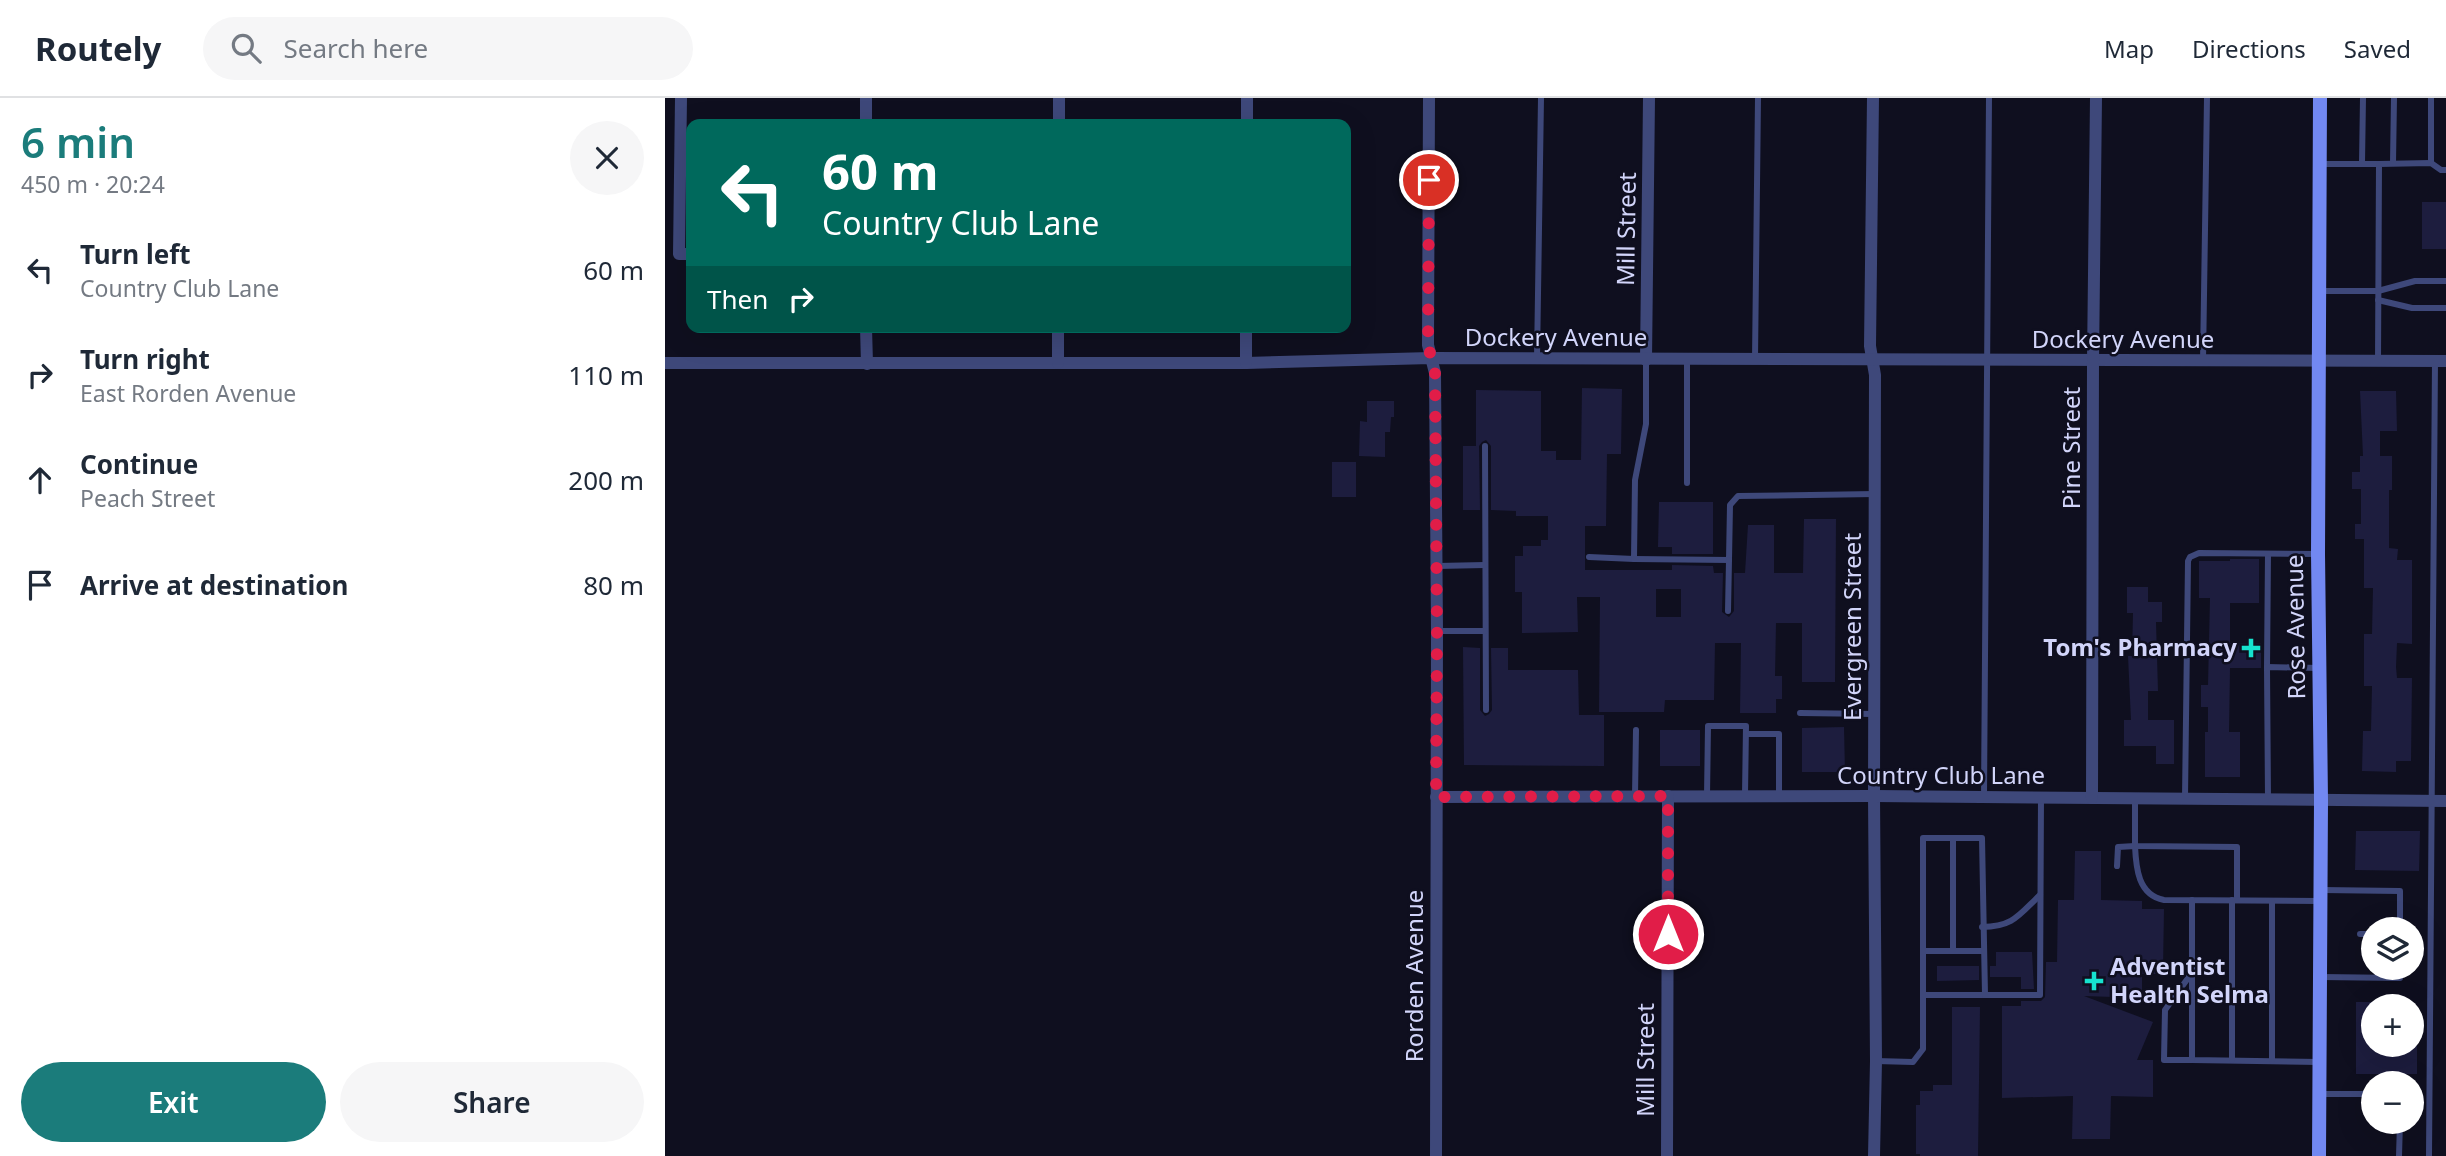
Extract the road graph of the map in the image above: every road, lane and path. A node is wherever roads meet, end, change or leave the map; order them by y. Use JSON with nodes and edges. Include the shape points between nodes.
{"nodes":[{"id":1,"x":681,"y":98,"type":"edge"},
{"id":2,"x":866,"y":98,"type":"edge"},
{"id":3,"x":1059,"y":98,"type":"edge"},
{"id":4,"x":1247,"y":98,"type":"edge"},
{"id":5,"x":1429,"y":98,"type":"edge"},
{"id":6,"x":1541,"y":98,"type":"edge"},
{"id":7,"x":1649,"y":98,"type":"edge"},
{"id":8,"x":1758,"y":98,"type":"edge"},
{"id":9,"x":1873,"y":98,"type":"edge"},
{"id":10,"x":1989,"y":98,"type":"edge"},
{"id":11,"x":2096,"y":98,"type":"edge"},
{"id":12,"x":2207,"y":98,"type":"edge"},
{"id":13,"x":2321,"y":98,"type":"edge"},
{"id":14,"x":2363,"y":98,"type":"edge"},
{"id":15,"x":2394,"y":98,"type":"edge"},
{"id":16,"x":2431,"y":98,"type":"edge"},
{"id":17,"x":866,"y":119,"type":"edge"},
{"id":18,"x":1059,"y":119,"type":"edge"},
{"id":19,"x":1247,"y":119,"type":"edge"},
{"id":20,"x":2363,"y":163,"type":"junction"},
{"id":21,"x":2393,"y":163,"type":"junction"},
{"id":22,"x":2431,"y":163,"type":"junction"},
{"id":23,"x":2320,"y":164,"type":"junction"},
{"id":24,"x":2379,"y":164,"type":"junction"},
{"id":25,"x":2446,"y":170,"type":"edge"},
{"id":26,"x":685,"y":254,"type":"edge"},
{"id":27,"x":2446,"y":281,"type":"edge"},
{"id":28,"x":2319,"y":291,"type":"junction"},
{"id":29,"x":2378,"y":291,"type":"junction"},
{"id":30,"x":2378,"y":300,"type":"junction"},
{"id":31,"x":2446,"y":308,"type":"edge"},
{"id":32,"x":866,"y":333,"type":"edge"},
{"id":33,"x":1058,"y":333,"type":"edge"},
{"id":34,"x":1246,"y":333,"type":"edge"},
{"id":35,"x":1431,"y":358,"type":"junction"},
{"id":36,"x":1537,"y":359,"type":"junction"},
{"id":37,"x":1646,"y":360,"type":"junction"},
{"id":38,"x":1687,"y":360,"type":"junction"},
{"id":39,"x":1755,"y":360,"type":"junction"},
{"id":40,"x":1872,"y":360,"type":"junction"},
{"id":41,"x":1986,"y":360,"type":"junction"},
{"id":42,"x":2093,"y":360,"type":"junction"},
{"id":43,"x":2203,"y":361,"type":"junction"},
{"id":44,"x":2378,"y":361,"type":"junction"},
{"id":45,"x":2440,"y":361,"type":"edge"},
{"id":46,"x":2318,"y":362,"type":"junction"},
{"id":47,"x":665,"y":363,"type":"edge"},
{"id":48,"x":1058,"y":363,"type":"junction"},
{"id":49,"x":1246,"y":363,"type":"junction"},
{"id":50,"x":867,"y":364,"type":"junction"},
{"id":51,"x":1485,"y":446,"type":"dead end"},
{"id":52,"x":1687,"y":483,"type":"dead end"},
{"id":53,"x":1875,"y":494,"type":"junction"},
{"id":54,"x":2268,"y":554,"type":"junction"},
{"id":55,"x":2318,"y":554,"type":"junction"},
{"id":56,"x":1589,"y":556,"type":"dead end"},
{"id":57,"x":1633,"y":559,"type":"junction"},
{"id":58,"x":1729,"y":560,"type":"junction"},
{"id":59,"x":1485,"y":565,"type":"junction"},
{"id":60,"x":1437,"y":566,"type":"junction"},
{"id":61,"x":1728,"y":611,"type":"dead end"},
{"id":62,"x":1437,"y":631,"type":"junction"},
{"id":63,"x":1485,"y":631,"type":"junction"},
{"id":64,"x":2267,"y":667,"type":"junction"},
{"id":65,"x":2319,"y":668,"type":"junction"},
{"id":66,"x":1486,"y":710,"type":"dead end"},
{"id":67,"x":1800,"y":713,"type":"dead end"},
{"id":68,"x":1874,"y":714,"type":"junction"},
{"id":69,"x":1636,"y":730,"type":"dead end"},
{"id":70,"x":1746,"y":734,"type":"junction"},
{"id":71,"x":1635,"y":796,"type":"junction"},
{"id":72,"x":1668,"y":796,"type":"junction"},
{"id":73,"x":1707,"y":796,"type":"junction"},
{"id":74,"x":1745,"y":796,"type":"junction"},
{"id":75,"x":1779,"y":796,"type":"junction"},
{"id":76,"x":1874,"y":796,"type":"junction"},
{"id":77,"x":1436,"y":797,"type":"junction"},
{"id":78,"x":1984,"y":797,"type":"junction"},
{"id":79,"x":2041,"y":797,"type":"junction"},
{"id":80,"x":2092,"y":798,"type":"junction"},
{"id":81,"x":2135,"y":798,"type":"junction"},
{"id":82,"x":2185,"y":798,"type":"junction"},
{"id":83,"x":2268,"y":799,"type":"junction"},
{"id":84,"x":2321,"y":800,"type":"junction"},
{"id":85,"x":2432,"y":800,"type":"junction"},
{"id":86,"x":2446,"y":801,"type":"edge"},
{"id":87,"x":1953,"y":838,"type":"junction"},
{"id":88,"x":2135,"y":846,"type":"junction"},
{"id":89,"x":2117,"y":866,"type":"dead end"},
{"id":90,"x":2040,"y":895,"type":"junction"},
{"id":91,"x":2320,"y":896,"type":"junction"},
{"id":92,"x":2192,"y":900,"type":"junction"},
{"id":93,"x":2235,"y":900,"type":"junction"},
{"id":94,"x":2272,"y":901,"type":"junction"},
{"id":95,"x":2400,"y":917,"type":"edge"},
{"id":96,"x":1982,"y":926,"type":"junction"},
{"id":97,"x":1923,"y":951,"type":"junction"},
{"id":98,"x":1953,"y":951,"type":"junction"},
{"id":99,"x":1982,"y":951,"type":"junction"},
{"id":100,"x":2193,"y":972,"type":"junction"},
{"id":101,"x":2319,"y":977,"type":"junction"},
{"id":102,"x":2361,"y":978,"type":"edge"},
{"id":103,"x":1923,"y":995,"type":"junction"},
{"id":104,"x":1985,"y":995,"type":"junction"},
{"id":105,"x":2192,"y":1060,"type":"junction"},
{"id":106,"x":2232,"y":1060,"type":"junction"},
{"id":107,"x":1876,"y":1061,"type":"junction"},
{"id":108,"x":2272,"y":1061,"type":"junction"},
{"id":109,"x":2319,"y":1062,"type":"junction"},
{"id":110,"x":2318,"y":1094,"type":"junction"},
{"id":111,"x":2361,"y":1094,"type":"edge"},
{"id":112,"x":2400,"y":1134,"type":"edge"},
{"id":113,"x":1436,"y":1156,"type":"edge"},
{"id":114,"x":1667,"y":1156,"type":"edge"},
{"id":115,"x":1874,"y":1156,"type":"edge"},
{"id":116,"x":2319,"y":1156,"type":"edge"},
{"id":117,"x":2399,"y":1156,"type":"edge"},
{"id":118,"x":2430,"y":1156,"type":"edge"}],
"edges":[{"from":1,"to":26,"type":"street"},
{"from":2,"to":17,"type":"street"},
{"from":3,"to":18,"type":"street"},
{"from":4,"to":19,"type":"street"},
{"from":5,"to":35,"type":"street","name":"Rorden Avenue"},
{"from":6,"to":36,"type":"lane"},
{"from":7,"to":37,"type":"street","name":"Mill Street"},
{"from":8,"to":39,"type":"lane"},
{"from":9,"to":40,"type":"street","name":"Evergreen Street"},
{"from":10,"to":41,"type":"lane"},
{"from":11,"to":42,"type":"street","name":"Pine Street"},
{"from":12,"to":43,"type":"lane"},
{"from":13,"to":23,"type":"street","name":"Rose Avenue"},
{"from":14,"to":20,"type":"lane"},
{"from":15,"to":21,"type":"lane"},
{"from":16,"to":22,"type":"lane"},
{"from":20,"to":23,"type":"lane"},
{"from":20,"to":24,"type":"lane"},
{"from":21,"to":22,"type":"lane"},
{"from":21,"to":24,"type":"lane"},
{"from":22,"to":25,"type":"lane"},
{"from":23,"to":28,"type":"street","name":"Rose Avenue"},
{"from":24,"to":29,"type":"lane"},
{"from":27,"to":29,"type":"lane","via":[[2416,281]]},
{"from":28,"to":29,"type":"lane"},
{"from":28,"to":46,"type":"street","name":"Rose Avenue"},
{"from":29,"to":30,"type":"lane"},
{"from":30,"to":31,"type":"lane","via":[[2412,308]]},
{"from":30,"to":44,"type":"lane"},
{"from":32,"to":50,"type":"street"},
{"from":33,"to":48,"type":"street"},
{"from":34,"to":49,"type":"street"},
{"from":35,"to":36,"type":"street","name":"Dockery Avenue"},
{"from":35,"to":49,"type":"street","name":"Dockery Avenue"},
{"from":35,"to":60,"type":"street","name":"Rorden Avenue","via":[[1435,373]]},
{"from":36,"to":37,"type":"street","name":"Dockery Avenue"},
{"from":37,"to":38,"type":"street","name":"Dockery Avenue"},
{"from":37,"to":57,"type":"lane","via":[[1646,424],[1635,480]]},
{"from":38,"to":39,"type":"street","name":"Dockery Avenue"},
{"from":38,"to":52,"type":"lane"},
{"from":39,"to":40,"type":"street","name":"Dockery Avenue"},
{"from":40,"to":41,"type":"street","name":"Dockery Avenue"},
{"from":40,"to":53,"type":"street","name":"Evergreen Street"},
{"from":41,"to":42,"type":"street","name":"Dockery Avenue"},
{"from":41,"to":78,"type":"lane"},
{"from":42,"to":43,"type":"street","name":"Dockery Avenue"},
{"from":42,"to":80,"type":"street","name":"Pine Street"},
{"from":43,"to":46,"type":"street","name":"Dockery Avenue"},
{"from":44,"to":45,"type":"street","name":"Dockery Avenue"},
{"from":44,"to":46,"type":"street","name":"Dockery Avenue"},
{"from":45,"to":85,"type":"lane"},
{"from":46,"to":55,"type":"street","name":"Rose Avenue"},
{"from":47,"to":50,"type":"street","name":"Dockery Avenue"},
{"from":48,"to":49,"type":"street","name":"Dockery Avenue"},
{"from":48,"to":50,"type":"street","name":"Dockery Avenue"},
{"from":51,"to":59,"type":"lane"},
{"from":53,"to":58,"type":"lane","via":[[1738,496],[1730,505]]},
{"from":53,"to":68,"type":"street","name":"Evergreen Street"},
{"from":54,"to":55,"type":"lane"},
{"from":54,"to":64,"type":"lane"},
{"from":54,"to":82,"type":"lane","via":[[2199,553],[2188,561]]},
{"from":55,"to":65,"type":"street","name":"Rose Avenue"},
{"from":56,"to":57,"type":"lane"},
{"from":57,"to":58,"type":"lane"},
{"from":58,"to":61,"type":"lane"},
{"from":59,"to":60,"type":"lane"},
{"from":59,"to":63,"type":"lane"},
{"from":60,"to":62,"type":"street","name":"Rorden Avenue"},
{"from":62,"to":63,"type":"lane"},
{"from":62,"to":77,"type":"street","name":"Rorden Avenue"},
{"from":63,"to":66,"type":"lane"},
{"from":64,"to":65,"type":"lane"},
{"from":64,"to":83,"type":"lane"},
{"from":65,"to":84,"type":"street","name":"Rose Avenue"},
{"from":67,"to":68,"type":"lane"},
{"from":68,"to":76,"type":"street","name":"Evergreen Street"},
{"from":69,"to":71,"type":"lane"},
{"from":70,"to":73,"type":"lane","via":[[1746,726],[1708,726]]},
{"from":70,"to":74,"type":"lane"},
{"from":70,"to":75,"type":"lane","via":[[1779,734]]},
{"from":71,"to":72,"type":"street","name":"Country Club Lane"},
{"from":71,"to":77,"type":"street","name":"Country Club Lane"},
{"from":72,"to":73,"type":"street","name":"Country Club Lane"},
{"from":72,"to":114,"type":"street","name":"Mill Street"},
{"from":73,"to":74,"type":"street","name":"Country Club Lane"},
{"from":74,"to":75,"type":"street","name":"Country Club Lane"},
{"from":75,"to":76,"type":"street","name":"Country Club Lane"},
{"from":76,"to":78,"type":"street","name":"Country Club Lane"},
{"from":76,"to":107,"type":"street","name":"Evergreen Street"},
{"from":77,"to":113,"type":"street","name":"Rorden Avenue"},
{"from":78,"to":79,"type":"street","name":"Country Club Lane"},
{"from":79,"to":80,"type":"street","name":"Country Club Lane"},
{"from":79,"to":90,"type":"lane"},
{"from":80,"to":81,"type":"street","name":"Country Club Lane"},
{"from":81,"to":82,"type":"street","name":"Country Club Lane"},
{"from":81,"to":88,"type":"lane"},
{"from":82,"to":83,"type":"street","name":"Country Club Lane"},
{"from":83,"to":84,"type":"street","name":"Country Club Lane"},
{"from":84,"to":85,"type":"street","name":"Country Club Lane"},
{"from":84,"to":91,"type":"street","name":"Rose Avenue"},
{"from":85,"to":86,"type":"street","name":"Country Club Lane"},
{"from":85,"to":118,"type":"lane"},
{"from":87,"to":96,"type":"lane","via":[[1982,838]]},
{"from":87,"to":97,"type":"lane","via":[[1923,838]]},
{"from":87,"to":98,"type":"lane"},
{"from":88,"to":89,"type":"lane","via":[[2117,847]]},
{"from":88,"to":92,"type":"lane","via":[[2140,882],[2154,896]]},
{"from":88,"to":93,"type":"lane","via":[[2237,847]]},
{"from":90,"to":96,"type":"lane","via":[[2011,922]]},
{"from":90,"to":104,"type":"lane","via":[[2040,995]]},
{"from":91,"to":94,"type":"lane"},
{"from":91,"to":95,"type":"lane","via":[[2400,891]]},
{"from":91,"to":101,"type":"street","name":"Rose Avenue"},
{"from":92,"to":93,"type":"lane"},
{"from":92,"to":100,"type":"lane"},
{"from":93,"to":94,"type":"lane"},
{"from":93,"to":106,"type":"lane"},
{"from":94,"to":108,"type":"lane"},
{"from":96,"to":99,"type":"lane"},
{"from":97,"to":98,"type":"lane"},
{"from":97,"to":103,"type":"lane"},
{"from":98,"to":99,"type":"lane"},
{"from":99,"to":104,"type":"lane"},
{"from":100,"to":105,"type":"lane"},
{"from":100,"to":105,"type":"lane","via":[[2165,1010],[2165,1060]]},
{"from":101,"to":102,"type":"lane"},
{"from":101,"to":109,"type":"street","name":"Rose Avenue"},
{"from":103,"to":104,"type":"lane"},
{"from":103,"to":107,"type":"lane","via":[[1923,1049],[1913,1062]]},
{"from":105,"to":106,"type":"lane"},
{"from":106,"to":108,"type":"lane"},
{"from":107,"to":115,"type":"street","name":"Evergreen Street"},
{"from":108,"to":109,"type":"lane"},
{"from":109,"to":110,"type":"street","name":"Rose Avenue"},
{"from":110,"to":111,"type":"lane"},
{"from":110,"to":116,"type":"street","name":"Rose Avenue"},
{"from":112,"to":117,"type":"lane"}]}
